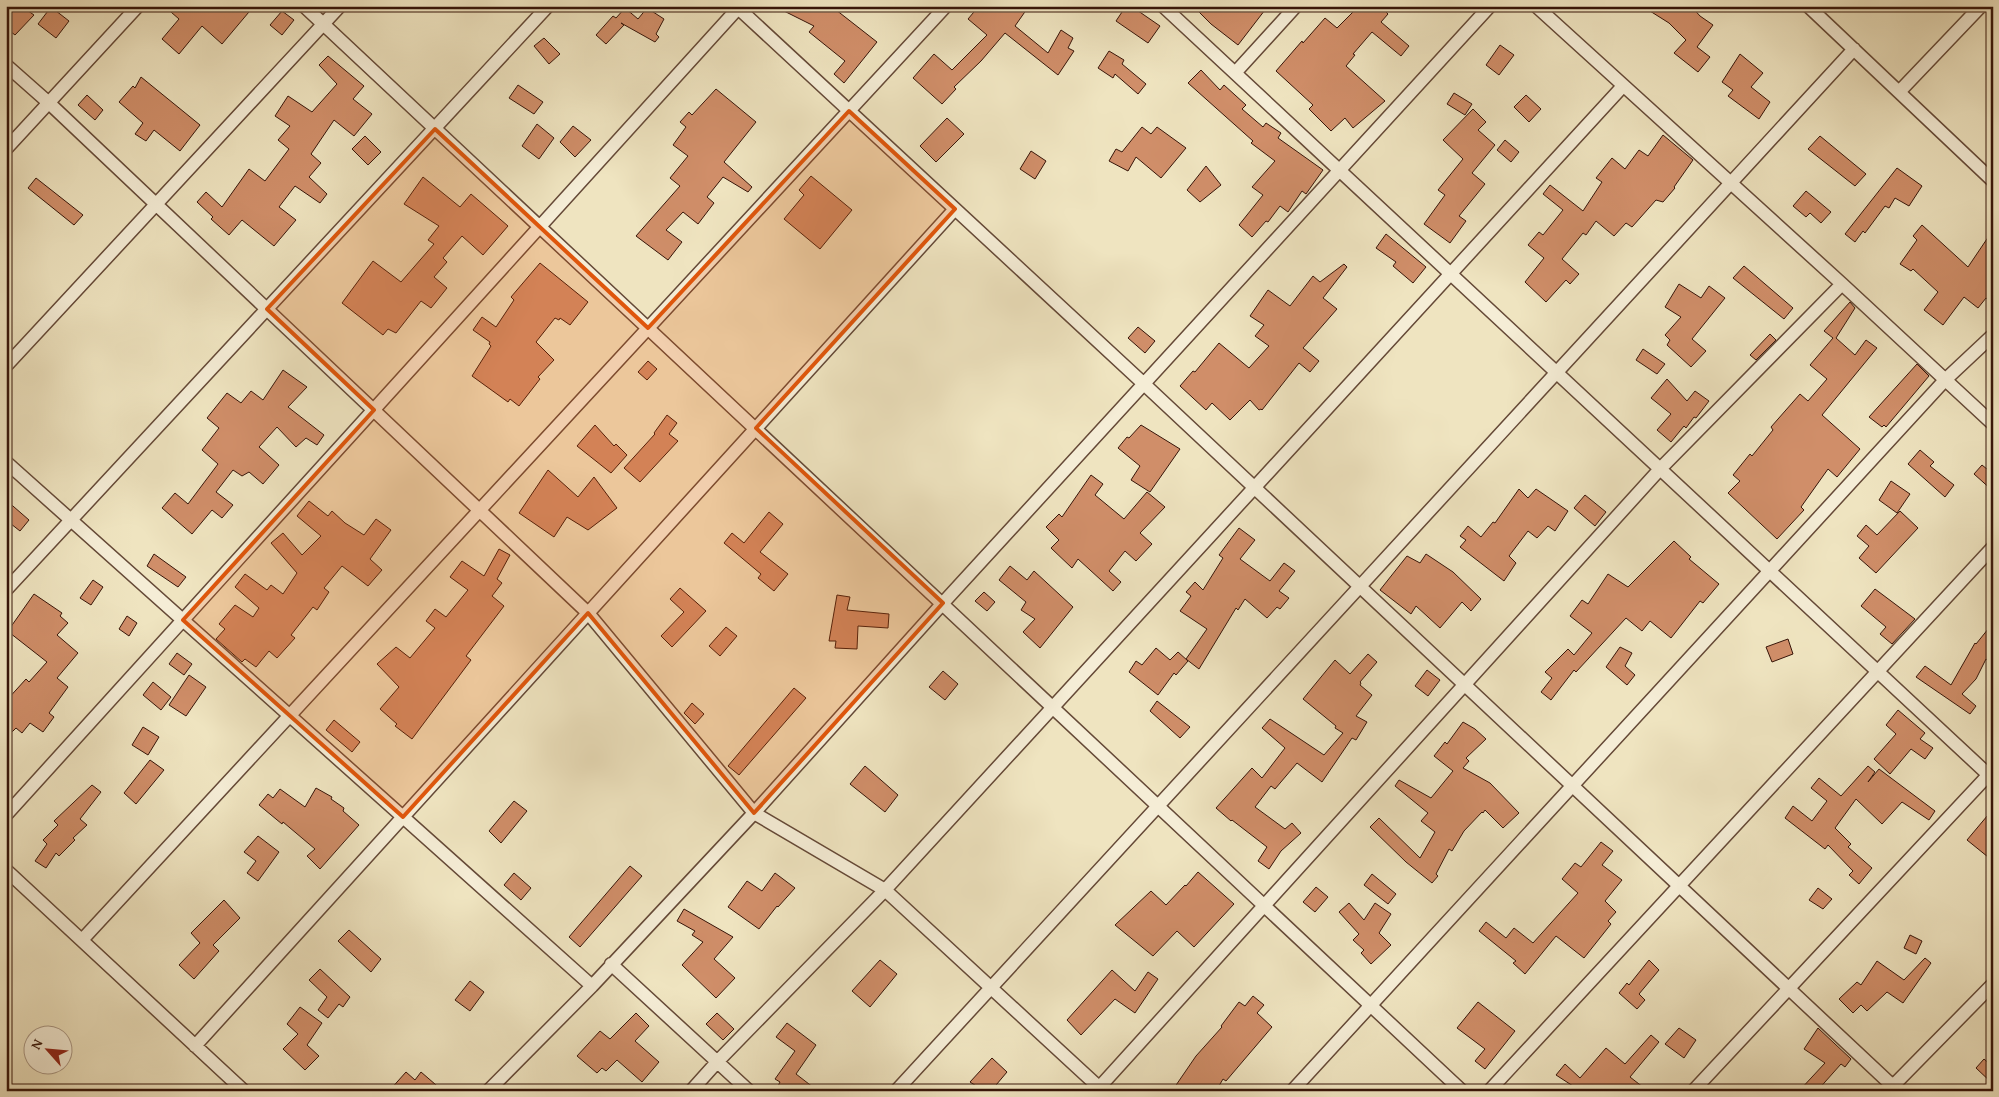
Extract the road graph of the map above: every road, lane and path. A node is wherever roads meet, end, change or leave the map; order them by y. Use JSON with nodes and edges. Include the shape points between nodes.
{"nodes":[{"id":1,"x":138,"y":6,"type":"edge"},
{"id":2,"x":304,"y":6,"type":"edge"},
{"id":3,"x":340,"y":6,"type":"edge"},
{"id":4,"x":548,"y":6,"type":"edge"},
{"id":5,"x":946,"y":6,"type":"edge"},
{"id":6,"x":1163,"y":6,"type":"edge"},
{"id":7,"x":1296,"y":6,"type":"edge"},
{"id":8,"x":1490,"y":6,"type":"edge"},
{"id":9,"x":1536,"y":6,"type":"edge"},
{"id":10,"x":1808,"y":6,"type":"edge"},
{"id":11,"x":1981,"y":6,"type":"edge"},
{"id":12,"x":738,"y":7,"type":"edge"},
{"id":13,"x":323,"y":24,"type":"junction"},
{"id":14,"x":1854,"y":49,"type":"junction"},
{"id":15,"x":6,"y":65,"type":"edge"},
{"id":16,"x":1235,"y":73,"type":"junction"},
{"id":17,"x":1623,"y":86,"type":"junction"},
{"id":18,"x":1899,"y":92,"type":"junction"},
{"id":19,"x":49,"y":103,"type":"junction"},
{"id":20,"x":849,"y":111,"type":"junction"},
{"id":21,"x":434,"y":128,"type":"junction"},
{"id":22,"x":6,"y":149,"type":"edge"},
{"id":23,"x":1340,"y":170,"type":"junction"},
{"id":24,"x":1992,"y":180,"type":"edge"},
{"id":25,"x":1730,"y":184,"type":"junction"},
{"id":26,"x":156,"y":204,"type":"junction"},
{"id":27,"x":955,"y":209,"type":"junction"},
{"id":28,"x":540,"y":227,"type":"junction"},
{"id":29,"x":1451,"y":273,"type":"junction"},
{"id":30,"x":1842,"y":284,"type":"junction"},
{"id":31,"x":267,"y":309,"type":"junction"},
{"id":32,"x":648,"y":328,"type":"junction"},
{"id":33,"x":1993,"y":334,"type":"edge"},
{"id":34,"x":6,"y":366,"type":"edge"},
{"id":35,"x":1557,"y":372,"type":"junction"},
{"id":36,"x":1944,"y":380,"type":"junction"},
{"id":37,"x":1144,"y":384,"type":"junction"},
{"id":38,"x":374,"y":410,"type":"junction"},
{"id":39,"x":1993,"y":424,"type":"edge"},
{"id":40,"x":756,"y":428,"type":"junction"},
{"id":41,"x":6,"y":462,"type":"edge"},
{"id":42,"x":1660,"y":469,"type":"junction"},
{"id":43,"x":1254,"y":488,"type":"junction"},
{"id":44,"x":480,"y":510,"type":"junction"},
{"id":45,"x":72,"y":520,"type":"junction"},
{"id":46,"x":1993,"y":547,"type":"edge"},
{"id":47,"x":1770,"y":571,"type":"junction"},
{"id":48,"x":1360,"y":586,"type":"junction"},
{"id":49,"x":6,"y":590,"type":"edge"},
{"id":50,"x":943,"y":603,"type":"junction"},
{"id":51,"x":588,"y":613,"type":"junction"},
{"id":52,"x":183,"y":620,"type":"junction"},
{"id":53,"x":1878,"y":672,"type":"junction"},
{"id":54,"x":1464,"y":685,"type":"junction"},
{"id":55,"x":1053,"y":706,"type":"junction"},
{"id":56,"x":290,"y":716,"type":"junction"},
{"id":57,"x":1991,"y":775,"type":"edge"},
{"id":58,"x":1572,"y":786,"type":"junction"},
{"id":59,"x":1158,"y":805,"type":"junction"},
{"id":60,"x":754,"y":813,"type":"junction"},
{"id":61,"x":6,"y":815,"type":"edge"},
{"id":62,"x":403,"y":817,"type":"junction"},
{"id":63,"x":6,"y":870,"type":"edge"},
{"id":64,"x":1679,"y":886,"type":"junction"},
{"id":65,"x":885,"y":890,"type":"junction"},
{"id":66,"x":1264,"y":905,"type":"junction"},
{"id":67,"x":82,"y":940,"type":"junction"},
{"id":68,"x":611,"y":964,"type":"junction"},
{"id":69,"x":1993,"y":984,"type":"edge"},
{"id":70,"x":592,"y":986,"type":"junction"},
{"id":71,"x":991,"y":988,"type":"junction"},
{"id":72,"x":1789,"y":988,"type":"junction"},
{"id":73,"x":1371,"y":1005,"type":"junction"},
{"id":74,"x":195,"y":1046,"type":"junction"},
{"id":75,"x":717,"y":1062,"type":"junction"},
{"id":76,"x":1893,"y":1089,"type":"edge"},
{"id":77,"x":1100,"y":1090,"type":"edge"},
{"id":78,"x":244,"y":1091,"type":"edge"},
{"id":79,"x":488,"y":1091,"type":"edge"},
{"id":80,"x":692,"y":1091,"type":"edge"},
{"id":81,"x":749,"y":1091,"type":"edge"},
{"id":82,"x":896,"y":1091,"type":"edge"},
{"id":83,"x":1292,"y":1091,"type":"edge"},
{"id":84,"x":1462,"y":1091,"type":"edge"},
{"id":85,"x":1489,"y":1091,"type":"edge"},
{"id":86,"x":1693,"y":1091,"type":"edge"}],
"edges":[{"from":1,"to":19,"type":"street"},
{"from":2,"to":13,"type":"street"},
{"from":3,"to":13,"type":"street"},
{"from":4,"to":21,"type":"street"},
{"from":5,"to":20,"type":"street"},
{"from":6,"to":16,"type":"street"},
{"from":7,"to":16,"type":"street"},
{"from":8,"to":23,"type":"street"},
{"from":9,"to":17,"type":"street"},
{"from":10,"to":14,"type":"street"},
{"from":11,"to":18,"type":"street"},
{"from":12,"to":20,"type":"street"},
{"from":12,"to":28,"type":"street"},
{"from":13,"to":21,"type":"street"},
{"from":13,"to":26,"type":"street"},
{"from":14,"to":18,"type":"street"},
{"from":14,"to":25,"type":"street"},
{"from":15,"to":19,"type":"street"},
{"from":16,"to":23,"type":"street"},
{"from":17,"to":25,"type":"street"},
{"from":17,"to":29,"type":"street"},
{"from":18,"to":24,"type":"street"},
{"from":19,"to":22,"type":"street"},
{"from":19,"to":26,"type":"street"},
{"from":20,"to":27,"type":"street"},
{"from":20,"to":32,"type":"street"},
{"from":21,"to":28,"type":"street"},
{"from":21,"to":31,"type":"street"},
{"from":23,"to":29,"type":"street"},
{"from":23,"to":37,"type":"street"},
{"from":25,"to":30,"type":"street"},
{"from":25,"to":35,"type":"street"},
{"from":26,"to":31,"type":"street"},
{"from":26,"to":34,"type":"street"},
{"from":27,"to":37,"type":"street"},
{"from":27,"to":40,"type":"street"},
{"from":28,"to":32,"type":"street"},
{"from":28,"to":38,"type":"street"},
{"from":29,"to":35,"type":"street"},
{"from":29,"to":43,"type":"street"},
{"from":30,"to":36,"type":"street"},
{"from":30,"to":42,"type":"street"},
{"from":31,"to":38,"type":"street"},
{"from":31,"to":45,"type":"street"},
{"from":32,"to":40,"type":"street"},
{"from":32,"to":44,"type":"street"},
{"from":33,"to":36,"type":"street"},
{"from":35,"to":42,"type":"street"},
{"from":35,"to":48,"type":"street"},
{"from":36,"to":39,"type":"street"},
{"from":36,"to":47,"type":"street"},
{"from":37,"to":43,"type":"street"},
{"from":37,"to":50,"type":"street"},
{"from":38,"to":44,"type":"street"},
{"from":38,"to":52,"type":"street"},
{"from":40,"to":50,"type":"street"},
{"from":40,"to":51,"type":"street"},
{"from":41,"to":45,"type":"street"},
{"from":42,"to":47,"type":"street"},
{"from":42,"to":54,"type":"street"},
{"from":43,"to":48,"type":"street"},
{"from":43,"to":55,"type":"street"},
{"from":44,"to":51,"type":"street"},
{"from":44,"to":56,"type":"street"},
{"from":45,"to":49,"type":"street"},
{"from":45,"to":52,"type":"street"},
{"from":46,"to":53,"type":"street"},
{"from":47,"to":53,"type":"street"},
{"from":47,"to":58,"type":"street"},
{"from":48,"to":54,"type":"street"},
{"from":48,"to":59,"type":"street"},
{"from":50,"to":55,"type":"street"},
{"from":50,"to":60,"type":"street"},
{"from":51,"to":60,"type":"street"},
{"from":51,"to":62,"type":"street"},
{"from":52,"to":56,"type":"street"},
{"from":52,"to":61,"type":"street"},
{"from":53,"to":57,"type":"street"},
{"from":53,"to":64,"type":"street"},
{"from":54,"to":58,"type":"street"},
{"from":54,"to":66,"type":"street"},
{"from":55,"to":59,"type":"street"},
{"from":55,"to":65,"type":"street"},
{"from":56,"to":62,"type":"street"},
{"from":56,"to":67,"type":"street"},
{"from":57,"to":72,"type":"street"},
{"from":58,"to":64,"type":"street"},
{"from":58,"to":73,"type":"street"},
{"from":59,"to":66,"type":"street"},
{"from":59,"to":71,"type":"street"},
{"from":60,"to":65,"type":"street"},
{"from":60,"to":68,"type":"street"},
{"from":62,"to":70,"type":"street"},
{"from":62,"to":74,"type":"street"},
{"from":63,"to":67,"type":"street"},
{"from":64,"to":72,"type":"street"},
{"from":64,"to":85,"type":"street"},
{"from":65,"to":71,"type":"street"},
{"from":65,"to":75,"type":"street"},
{"from":66,"to":73,"type":"street"},
{"from":66,"to":77,"type":"street"},
{"from":67,"to":74,"type":"street"},
{"from":68,"to":70,"type":"street"},
{"from":68,"to":75,"type":"street"},
{"from":69,"to":76,"type":"street"},
{"from":70,"to":79,"type":"street"},
{"from":71,"to":77,"type":"street"},
{"from":71,"to":82,"type":"street"},
{"from":72,"to":76,"type":"street"},
{"from":72,"to":86,"type":"street"},
{"from":73,"to":83,"type":"street"},
{"from":73,"to":84,"type":"street"},
{"from":74,"to":78,"type":"street"},
{"from":75,"to":80,"type":"street"},
{"from":75,"to":81,"type":"street"}]}
